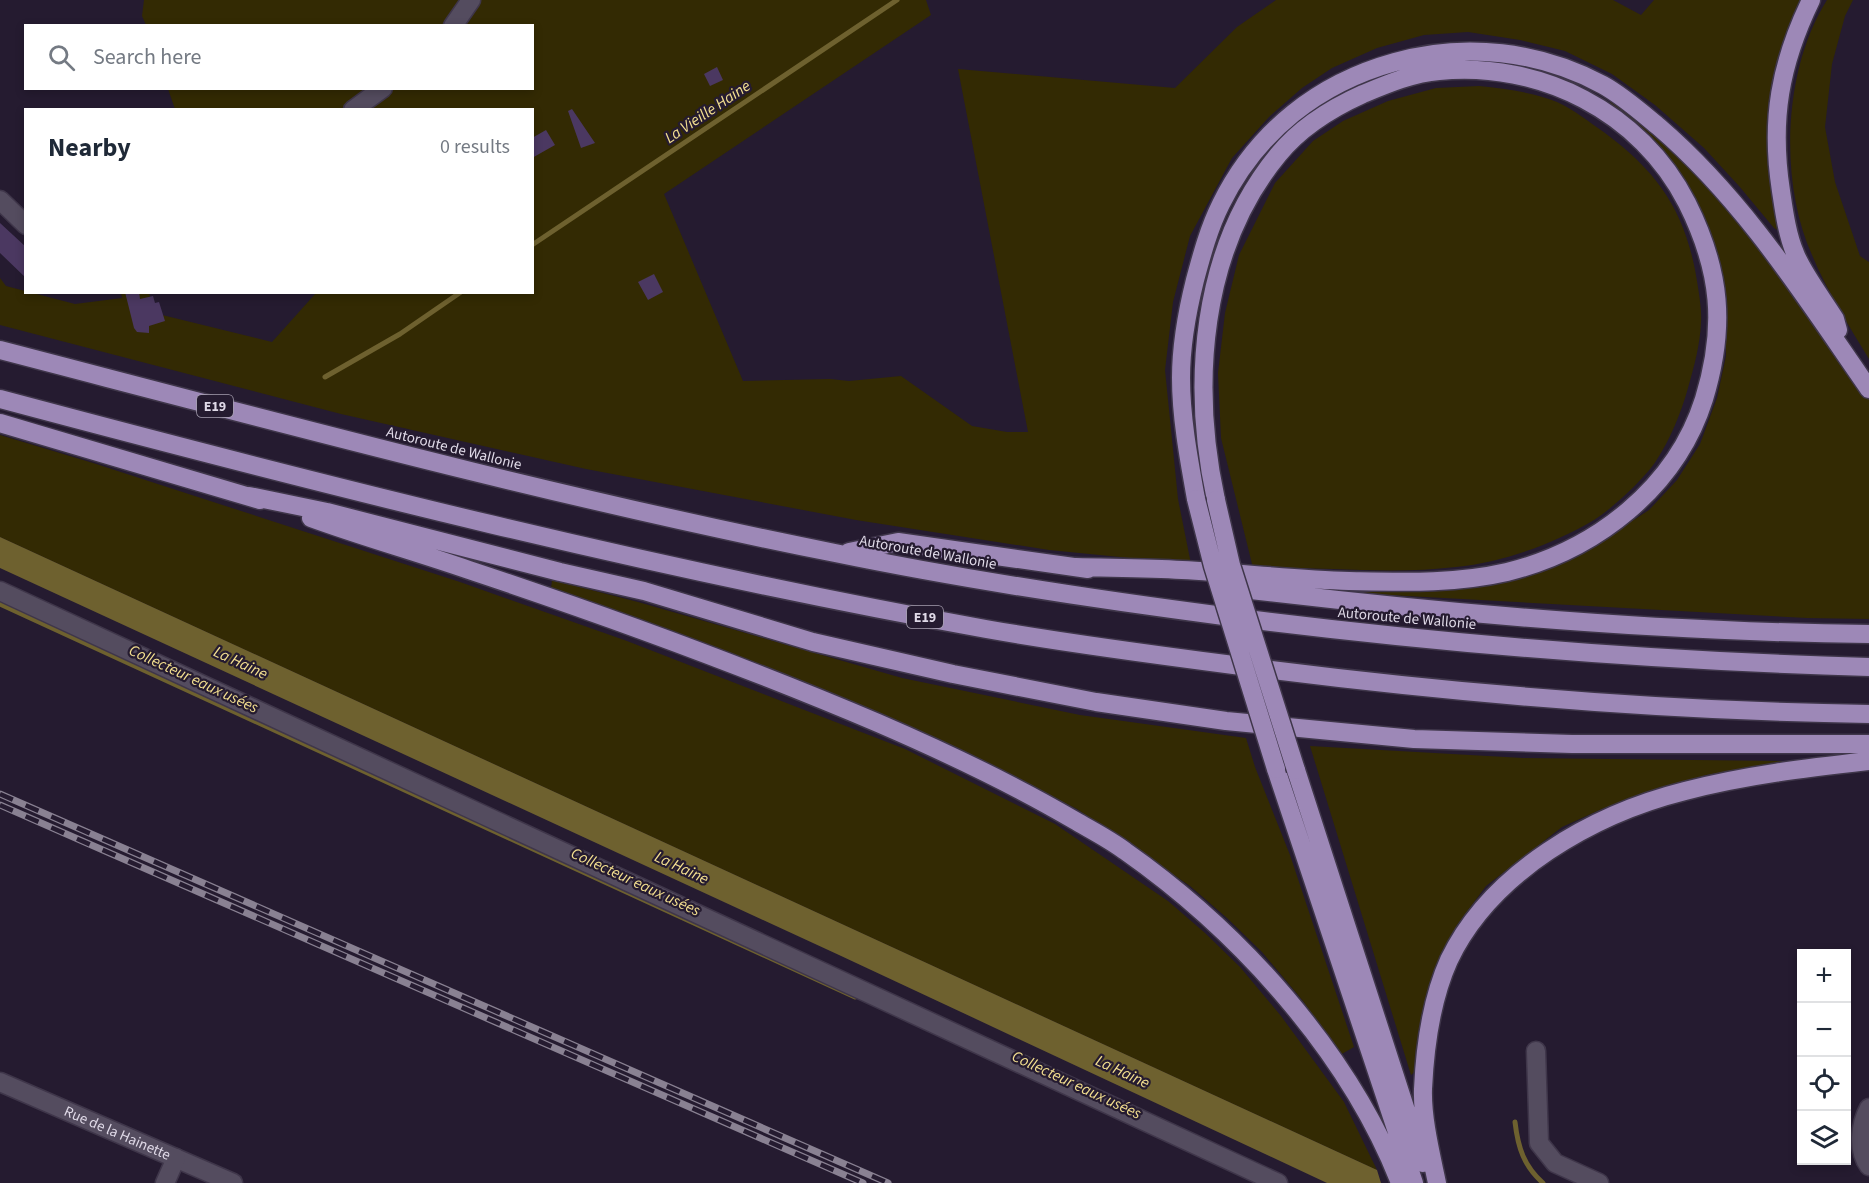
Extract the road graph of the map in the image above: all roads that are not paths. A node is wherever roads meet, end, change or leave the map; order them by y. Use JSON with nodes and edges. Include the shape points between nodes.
{"nodes":[{"id":1,"x":471,"y":0,"type":"edge"},
{"id":2,"x":1811,"y":0,"type":"edge"},
{"id":3,"x":454,"y":24,"type":"edge"},
{"id":4,"x":380,"y":90,"type":"edge"},
{"id":5,"x":356,"y":108,"type":"edge"},
{"id":6,"x":0,"y":200,"type":"edge"},
{"id":7,"x":24,"y":223,"type":"edge"},
{"id":8,"x":0,"y":350,"type":"edge"},
{"id":9,"x":1843,"y":352,"type":"junction"},
{"id":10,"x":1869,"y":389,"type":"edge"},
{"id":11,"x":0,"y":399,"type":"edge"},
{"id":12,"x":0,"y":423,"type":"edge"},
{"id":13,"x":249,"y":496,"type":"junction"},
{"id":14,"x":838,"y":554,"type":"junction"},
{"id":15,"x":1076,"y":567,"type":"junction"},
{"id":16,"x":0,"y":591,"type":"edge"},
{"id":17,"x":1869,"y":634,"type":"edge"},
{"id":18,"x":1869,"y":667,"type":"edge"},
{"id":19,"x":1869,"y":714,"type":"edge"},
{"id":20,"x":1869,"y":744,"type":"edge"},
{"id":21,"x":1869,"y":761,"type":"edge"},
{"id":22,"x":1536,"y":1051,"type":"dead end"},
{"id":23,"x":0,"y":1082,"type":"edge"},
{"id":24,"x":1869,"y":1108,"type":"edge"},
{"id":25,"x":176,"y":1158,"type":"junction"},
{"id":26,"x":1869,"y":1166,"type":"edge"},
{"id":27,"x":165,"y":1183,"type":"edge"},
{"id":28,"x":233,"y":1183,"type":"edge"},
{"id":29,"x":1278,"y":1183,"type":"edge"},
{"id":30,"x":1400,"y":1183,"type":"edge"},
{"id":31,"x":1414,"y":1183,"type":"edge"},
{"id":32,"x":1435,"y":1183,"type":"edge"},
{"id":33,"x":1599,"y":1183,"type":"edge"}],
"edges":[{"from":1,"to":3,"type":"street"},
{"from":2,"to":9,"type":"highway","via":[[1782,75],[1776,119],[1777,165],[1795,254],[1835,319]]},
{"from":4,"to":5,"type":"street"},
{"from":6,"to":7,"type":"street"},
{"from":8,"to":14,"type":"highway","name":"Autoroute de Wallonie","number":"E19","via":[[430,462]]},
{"from":9,"to":10,"type":"highway"},
{"from":9,"to":31,"type":"highway","bridge":true,"via":[[1754,226],[1682,146],[1604,86],[1557,66],[1508,53],[1466,50],[1417,55],[1340,82],[1312,98],[1275,129],[1248,159],[1221,204],[1192,292],[1181,379],[1196,499],[1276,769]]},
{"from":11,"to":19,"type":"highway","number":"E19","via":[[444,514],[716,575],[987,629],[1355,681],[1576,700]]},
{"from":12,"to":13,"type":"highway"},
{"from":13,"to":20,"type":"highway","via":[[644,591],[813,642],[1096,702],[1226,721],[1414,739],[1572,744]]},
{"from":13,"to":30,"type":"highway","via":[[623,623],[838,706],[987,773],[1123,849],[1183,894],[1265,973],[1359,1098]]},
{"from":14,"to":15,"type":"highway","via":[[898,542]]},
{"from":14,"to":18,"type":"highway","name":"Autoroute de Wallonie","number":"E19","via":[[1147,606],[1356,633],[1580,652]]},
{"from":15,"to":17,"type":"highway","via":[[1360,604],[1578,621]]},
{"from":15,"to":32,"type":"highway","bridge":true,"via":[[1181,570],[1291,579],[1414,583],[1464,580],[1509,571],[1559,554],[1606,528],[1652,488],[1687,440],[1701,407],[1717,345],[1715,282],[1707,249],[1680,189],[1636,134],[1597,105],[1563,88],[1520,75],[1476,69],[1435,71],[1388,84],[1342,104],[1312,124],[1279,153],[1251,194],[1225,249],[1203,357],[1209,466],[1216,500],[1231,565],[1296,770],[1425,1167]]},
{"from":16,"to":29,"type":"street"},
{"from":21,"to":32,"type":"highway","via":[[1788,770],[1685,791],[1647,803],[1606,819],[1558,845],[1499,891],[1479,913],[1448,962],[1429,1028],[1423,1091]]},
{"from":22,"to":33,"type":"street","via":[[1539,1143],[1555,1163]]},
{"from":23,"to":25,"type":"street","name":"Rue de la Hainette"},
{"from":24,"to":26,"type":"street","via":[[1860,1138]]},
{"from":25,"to":27,"type":"street"},
{"from":25,"to":28,"type":"street","name":"Rue de la Hainette"}]}
